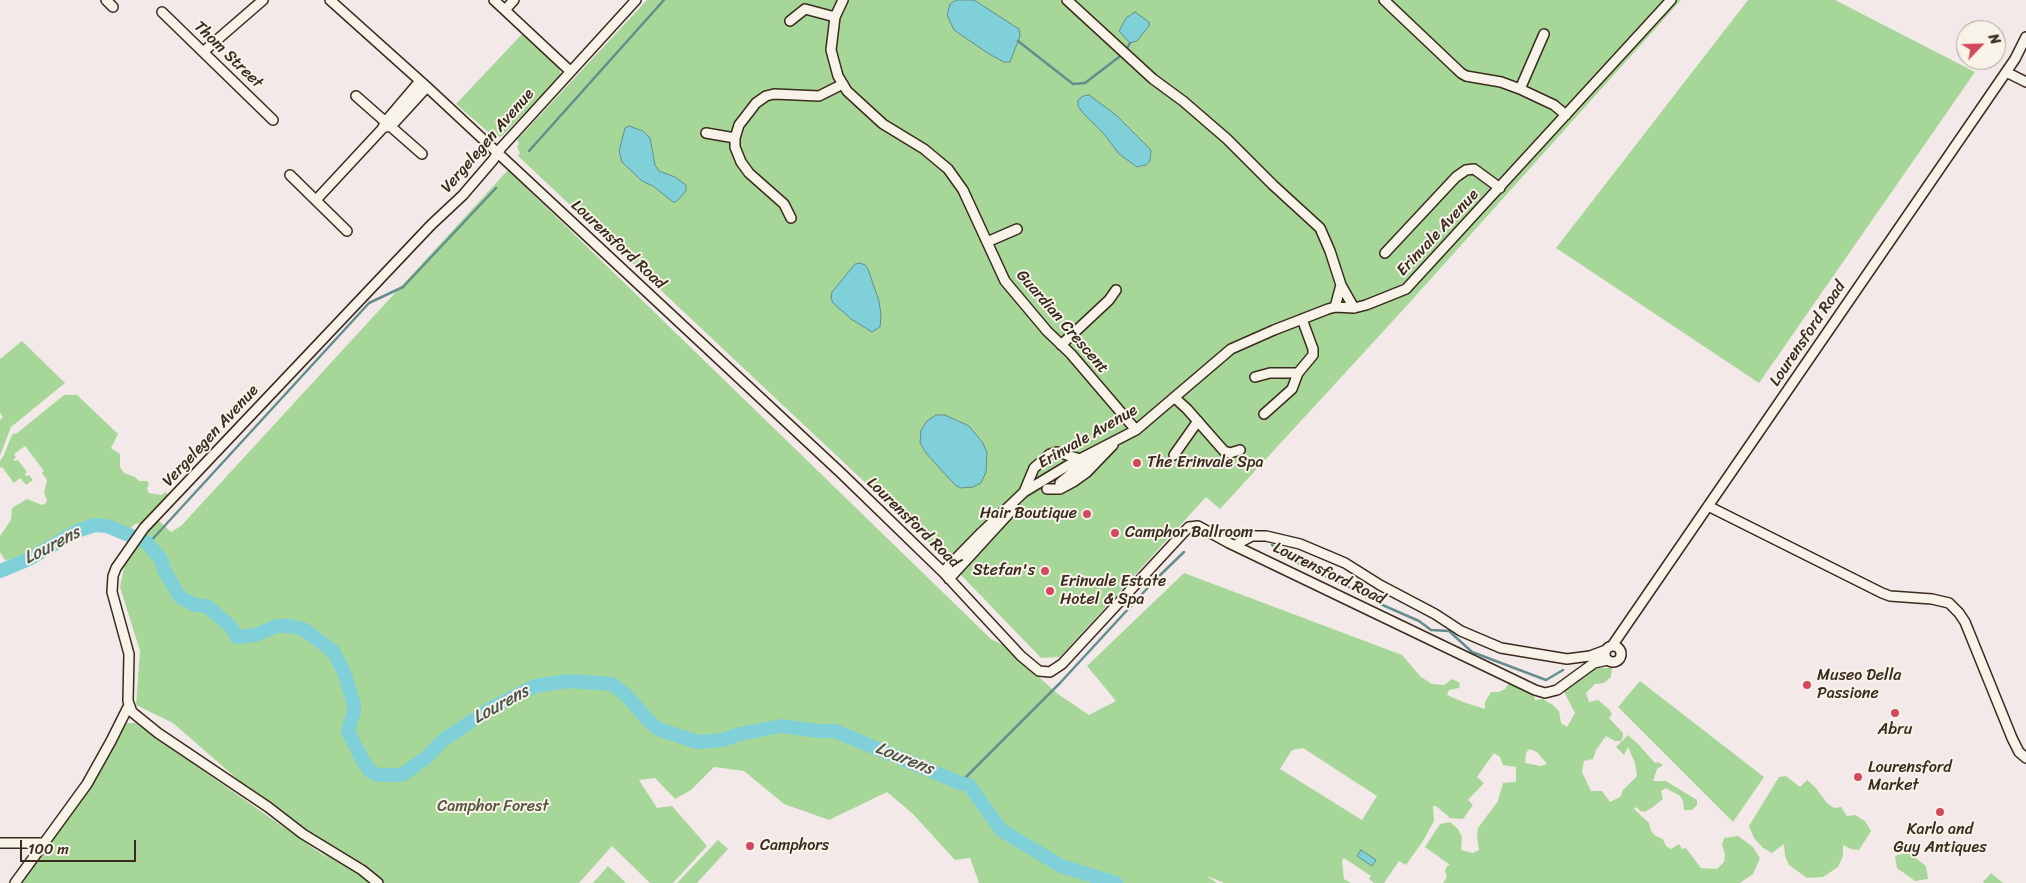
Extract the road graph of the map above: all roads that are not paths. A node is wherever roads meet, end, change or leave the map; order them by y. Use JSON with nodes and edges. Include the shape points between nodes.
{"nodes":[{"id":1,"x":263,"y":0,"type":"edge"},
{"id":2,"x":330,"y":0,"type":"edge"},
{"id":3,"x":494,"y":0,"type":"edge"},
{"id":4,"x":514,"y":0,"type":"edge"},
{"id":5,"x":636,"y":0,"type":"edge"},
{"id":6,"x":843,"y":0,"type":"edge"},
{"id":7,"x":1066,"y":0,"type":"edge"},
{"id":8,"x":1384,"y":0,"type":"edge"},
{"id":9,"x":1671,"y":0,"type":"edge"},
{"id":10,"x":505,"y":10,"type":"junction"},
{"id":11,"x":162,"y":12,"type":"dead end"},
{"id":12,"x":834,"y":18,"type":"junction"},
{"id":13,"x":790,"y":22,"type":"dead end"},
{"id":14,"x":1544,"y":34,"type":"dead end"},
{"id":15,"x":2026,"y":37,"type":"edge"},
{"id":16,"x":203,"y":52,"type":"junction"},
{"id":17,"x":570,"y":71,"type":"junction"},
{"id":18,"x":2006,"y":72,"type":"junction"},
{"id":19,"x":2026,"y":82,"type":"edge"},
{"id":20,"x":424,"y":84,"type":"junction"},
{"id":21,"x":843,"y":84,"type":"junction"},
{"id":22,"x":1520,"y":89,"type":"junction"},
{"id":23,"x":356,"y":96,"type":"dead end"},
{"id":24,"x":1566,"y":114,"type":"junction"},
{"id":25,"x":273,"y":120,"type":"dead end"},
{"id":26,"x":386,"y":125,"type":"junction"},
{"id":27,"x":706,"y":133,"type":"dead end"},
{"id":28,"x":735,"y":138,"type":"junction"},
{"id":29,"x":497,"y":153,"type":"junction"},
{"id":30,"x":422,"y":154,"type":"dead end"},
{"id":31,"x":290,"y":176,"type":"dead end"},
{"id":32,"x":1500,"y":188,"type":"junction"},
{"id":33,"x":316,"y":200,"type":"junction"},
{"id":34,"x":791,"y":218,"type":"dead end"},
{"id":35,"x":1017,"y":229,"type":"dead end"},
{"id":36,"x":347,"y":231,"type":"dead end"},
{"id":37,"x":987,"y":242,"type":"junction"},
{"id":38,"x":1385,"y":253,"type":"dead end"},
{"id":39,"x":1340,"y":285,"type":"junction"},
{"id":40,"x":1116,"y":290,"type":"dead end"},
{"id":41,"x":1334,"y":307,"type":"junction"},
{"id":42,"x":1354,"y":308,"type":"junction"},
{"id":43,"x":1302,"y":319,"type":"junction"},
{"id":44,"x":1061,"y":345,"type":"junction"},
{"id":45,"x":1298,"y":373,"type":"junction"},
{"id":46,"x":1255,"y":377,"type":"dead end"},
{"id":47,"x":1174,"y":398,"type":"junction"},
{"id":48,"x":1264,"y":414,"type":"dead end"},
{"id":49,"x":1198,"y":421,"type":"junction"},
{"id":50,"x":1136,"y":430,"type":"junction"},
{"id":51,"x":1118,"y":439,"type":"junction"},
{"id":52,"x":1099,"y":449,"type":"junction"},
{"id":53,"x":1240,"y":450,"type":"dead end"},
{"id":54,"x":1174,"y":455,"type":"dead end"},
{"id":55,"x":1080,"y":459,"type":"junction"},
{"id":56,"x":1047,"y":489,"type":"junction"},
{"id":57,"x":1025,"y":493,"type":"junction"},
{"id":58,"x":1708,"y":506,"type":"junction"},
{"id":59,"x":1235,"y":545,"type":"junction"},
{"id":60,"x":946,"y":576,"type":"junction"},
{"id":61,"x":1609,"y":648,"type":"junction"},
{"id":62,"x":1608,"y":660,"type":"junction"},
{"id":63,"x":129,"y":705,"type":"junction"},
{"id":64,"x":2026,"y":758,"type":"edge"},
{"id":65,"x":43,"y":842,"type":"junction"},
{"id":66,"x":0,"y":844,"type":"edge"},
{"id":67,"x":15,"y":883,"type":"edge"},
{"id":68,"x":378,"y":883,"type":"edge"}],
"edges":[{"from":1,"to":16,"type":"street"},
{"from":2,"to":20,"type":"street","name":"Lourensford Road"},
{"from":3,"to":10,"type":"street"},
{"from":4,"to":10,"type":"street"},
{"from":5,"to":17,"type":"street","name":"Vergelegen Avenue"},
{"from":6,"to":12,"type":"street","name":"Guardian Crescent"},
{"from":7,"to":39,"type":"street","via":[[1153,79],[1196,112],[1316,223],[1325,236]]},
{"from":8,"to":22,"type":"street","via":[[1461,73]]},
{"from":9,"to":24,"type":"street","name":"Erinvale Avenue"},
{"from":10,"to":17,"type":"street"},
{"from":11,"to":16,"type":"street","name":"Thom Street"},
{"from":12,"to":13,"type":"street","via":[[804,9]]},
{"from":12,"to":21,"type":"street","name":"Guardian Crescent","via":[[830,50]]},
{"from":14,"to":22,"type":"street"},
{"from":15,"to":18,"type":"street","name":"Lourensford Road"},
{"from":16,"to":25,"type":"street","name":"Thom Street"},
{"from":17,"to":29,"type":"street","name":"Vergelegen Avenue"},
{"from":18,"to":19,"type":"street"},
{"from":18,"to":58,"type":"street","name":"Lourensford Road"},
{"from":20,"to":26,"type":"street"},
{"from":20,"to":29,"type":"street","name":"Lourensford Road"},
{"from":21,"to":28,"type":"street","via":[[819,96],[766,96],[741,121]]},
{"from":21,"to":37,"type":"street","name":"Guardian Crescent","via":[[882,124],[924,149],[948,169],[963,190]]},
{"from":22,"to":24,"type":"street"},
{"from":23,"to":26,"type":"street"},
{"from":24,"to":32,"type":"street","name":"Erinvale Avenue"},
{"from":26,"to":30,"type":"street"},
{"from":26,"to":33,"type":"street"},
{"from":27,"to":28,"type":"street"},
{"from":28,"to":34,"type":"street","via":[[735,147],[748,173],[784,204]]},
{"from":29,"to":60,"type":"street","name":"Lourensford Road","via":[[841,473]]},
{"from":29,"to":63,"type":"street","name":"Vergelegen Avenue","via":[[463,195],[144,528],[116,568],[111,584],[128,648]]},
{"from":31,"to":33,"type":"street"},
{"from":32,"to":38,"type":"street","via":[[1474,169],[1466,170]]},
{"from":32,"to":42,"type":"street","name":"Erinvale Avenue","via":[[1406,289]]},
{"from":33,"to":36,"type":"street"},
{"from":35,"to":37,"type":"street"},
{"from":37,"to":44,"type":"street","name":"Guardian Crescent","via":[[1005,282],[1046,332]]},
{"from":39,"to":41,"type":"street"},
{"from":39,"to":42,"type":"street"},
{"from":40,"to":44,"type":"street"},
{"from":41,"to":42,"type":"street","name":"Erinvale Avenue"},
{"from":41,"to":43,"type":"street","name":"Erinvale Avenue"},
{"from":43,"to":45,"type":"street","via":[[1313,353]]},
{"from":43,"to":47,"type":"street","name":"Erinvale Avenue","via":[[1231,349]]},
{"from":44,"to":50,"type":"street","name":"Guardian Crescent"},
{"from":45,"to":46,"type":"street","via":[[1270,372]]},
{"from":45,"to":48,"type":"street","via":[[1292,389]]},
{"from":47,"to":49,"type":"street"},
{"from":47,"to":50,"type":"street","name":"Erinvale Avenue"},
{"from":49,"to":53,"type":"street","via":[[1224,451]]},
{"from":49,"to":54,"type":"street"},
{"from":50,"to":51,"type":"street","name":"Erinvale Avenue"},
{"from":51,"to":52,"type":"street","name":"Erinvale Avenue"},
{"from":51,"to":56,"type":"street","via":[[1084,475],[1060,489]]},
{"from":52,"to":55,"type":"street","name":"Erinvale Avenue"},
{"from":52,"to":56,"type":"street","via":[[1068,479]]},
{"from":55,"to":57,"type":"street","name":"Erinvale Avenue"},
{"from":55,"to":57,"type":"street","via":[[1057,452],[1050,454],[1034,468]]},
{"from":56,"to":57,"type":"street"},
{"from":57,"to":60,"type":"street","name":"Erinvale Avenue","via":[[980,533]]},
{"from":58,"to":61,"type":"street","name":"Lourensford Road"},
{"from":58,"to":64,"type":"street","via":[[1882,593],[1949,603],[1965,622],[2012,738]]},
{"from":59,"to":60,"type":"street","name":"Lourensford Road","via":[[1198,526],[1189,527],[1062,664],[1045,673],[1021,656]]},
{"from":59,"to":61,"type":"street","via":[[1252,536],[1300,544],[1345,563],[1461,631],[1501,648],[1567,659],[1590,656]]},
{"from":59,"to":62,"type":"street","name":"Lourensford Road","via":[[1535,690],[1551,692],[1594,663]]},
{"from":61,"to":62,"type":"street"},
{"from":61,"to":62,"type":"street","via":[[1620,651],[1620,658],[1615,662]]},
{"from":63,"to":65,"type":"street","via":[[87,784]]},
{"from":63,"to":68,"type":"street","via":[[136,716],[158,733]]},
{"from":65,"to":66,"type":"street"},
{"from":65,"to":67,"type":"street"}]}
